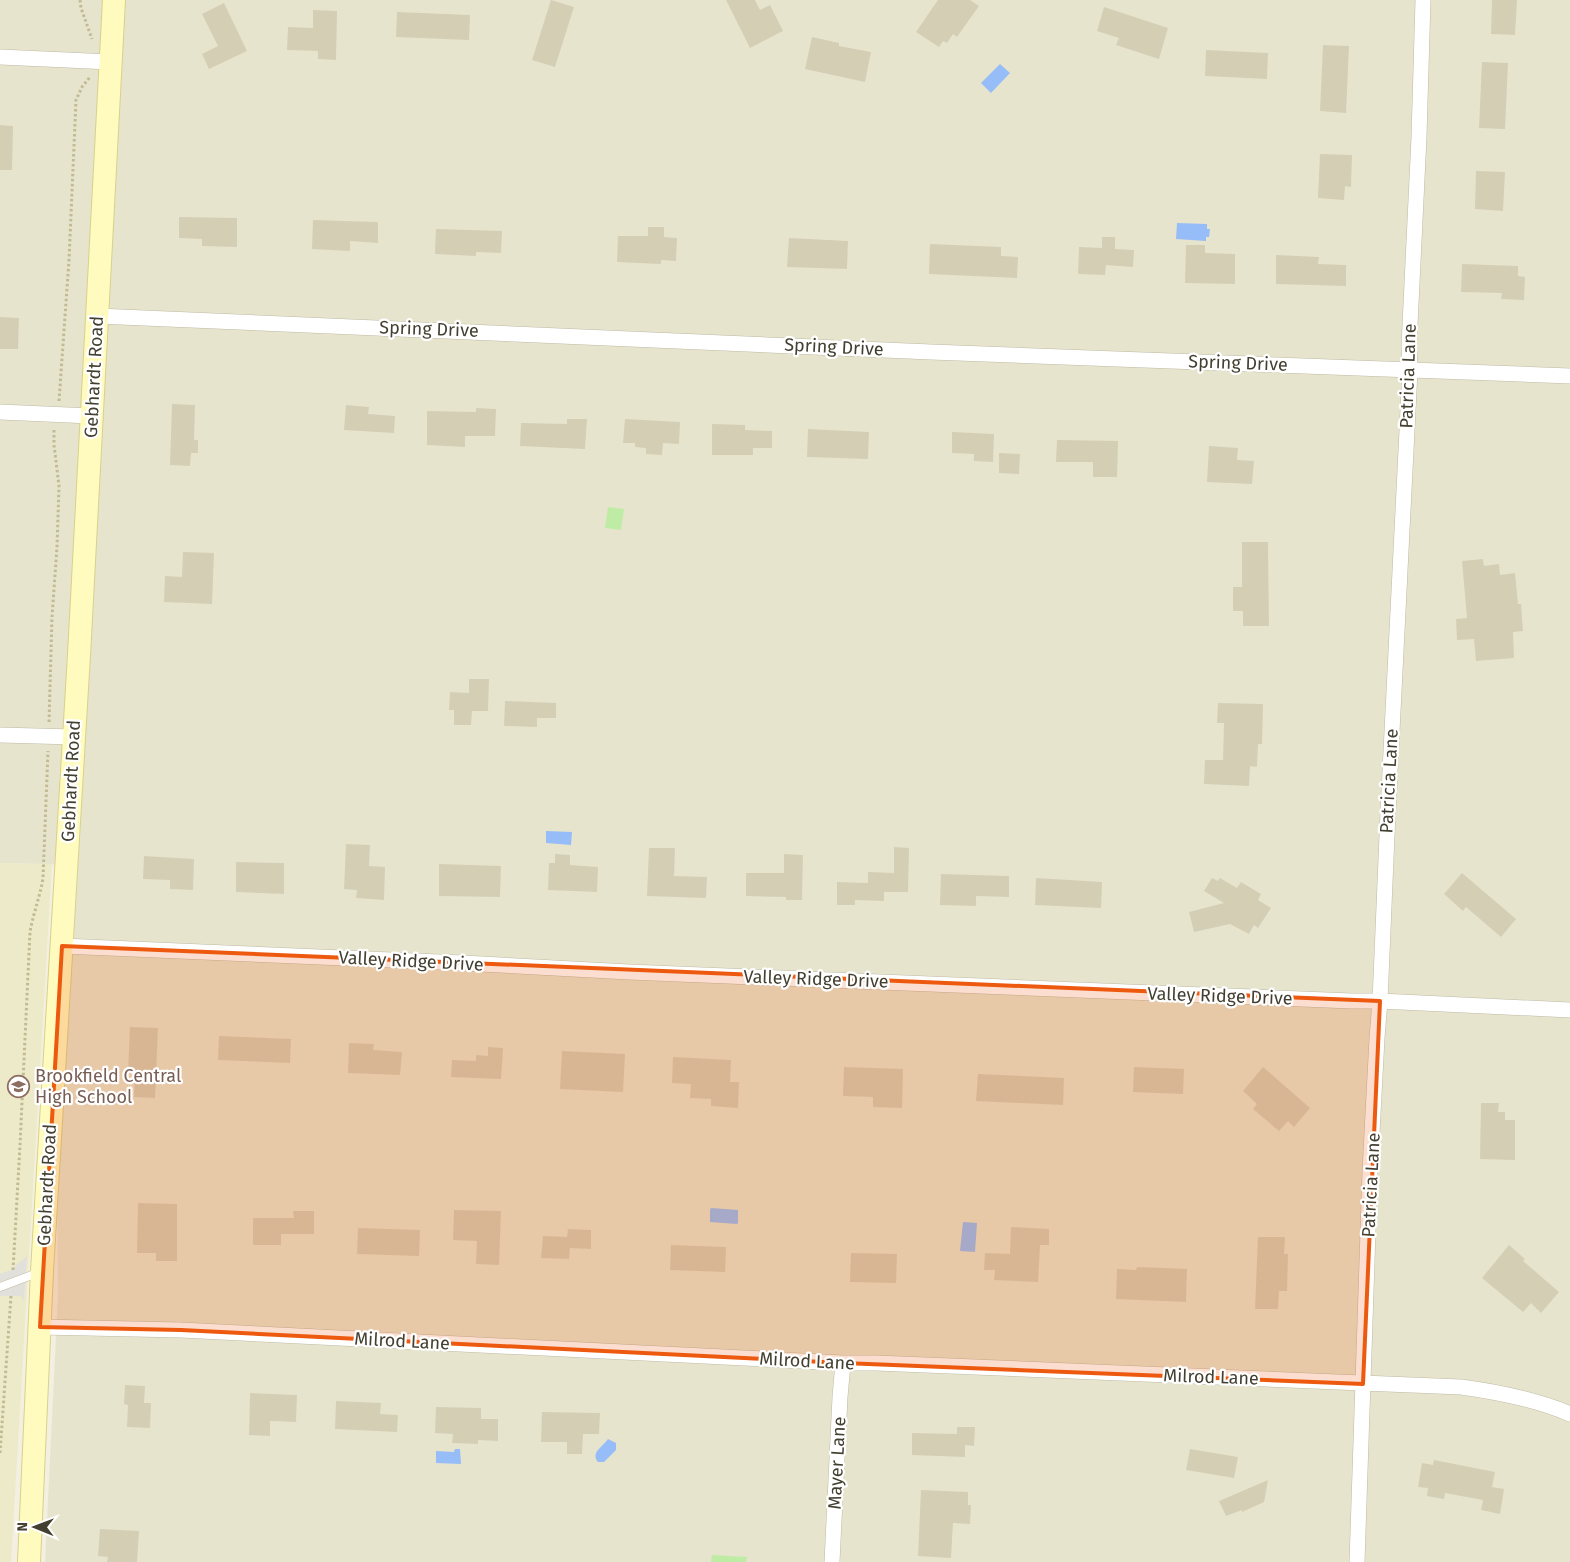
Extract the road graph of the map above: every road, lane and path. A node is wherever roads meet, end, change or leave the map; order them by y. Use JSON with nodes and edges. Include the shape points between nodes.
{"nodes":[{"id":1,"x":114,"y":0,"type":"edge"},
{"id":2,"x":1423,"y":0,"type":"edge"},
{"id":3,"x":0,"y":57,"type":"edge"},
{"id":4,"x":111,"y":62,"type":"junction"},
{"id":5,"x":97,"y":316,"type":"junction"},
{"id":6,"x":1410,"y":370,"type":"junction"},
{"id":7,"x":1570,"y":376,"type":"edge"},
{"id":8,"x":0,"y":412,"type":"edge"},
{"id":9,"x":92,"y":416,"type":"junction"},
{"id":10,"x":0,"y":735,"type":"edge"},
{"id":11,"x":74,"y":737,"type":"junction"},
{"id":12,"x":62,"y":946,"type":"junction"},
{"id":13,"x":1380,"y":1001,"type":"junction"},
{"id":14,"x":1570,"y":1010,"type":"edge"},
{"id":15,"x":42,"y":1271,"type":"junction"},
{"id":16,"x":0,"y":1287,"type":"edge"},
{"id":17,"x":40,"y":1328,"type":"junction"},
{"id":18,"x":843,"y":1363,"type":"junction"},
{"id":19,"x":1363,"y":1384,"type":"junction"},
{"id":20,"x":1570,"y":1414,"type":"edge"},
{"id":21,"x":29,"y":1562,"type":"edge"},
{"id":22,"x":832,"y":1562,"type":"edge"},
{"id":23,"x":1357,"y":1562,"type":"edge"}],
"edges":[{"from":1,"to":4,"type":"street","name":"Gebhardt Road"},
{"from":2,"to":6,"type":"street","name":"Patricia Lane"},
{"from":3,"to":4,"type":"street"},
{"from":4,"to":5,"type":"street","name":"Gebhardt Road"},
{"from":5,"to":6,"type":"street","name":"Spring Drive"},
{"from":5,"to":9,"type":"street","name":"Gebhardt Road"},
{"from":6,"to":7,"type":"street","name":"Spring Drive"},
{"from":6,"to":13,"type":"street","name":"Patricia Lane"},
{"from":8,"to":9,"type":"street"},
{"from":9,"to":11,"type":"street","name":"Gebhardt Road"},
{"from":10,"to":11,"type":"street"},
{"from":11,"to":12,"type":"street","name":"Gebhardt Road"},
{"from":12,"to":13,"type":"street","name":"Valley Ridge Drive","via":[[1030,989]]},
{"from":12,"to":15,"type":"street","name":"Gebhardt Road"},
{"from":13,"to":14,"type":"street","name":"Valley Ridge Drive"},
{"from":13,"to":19,"type":"street","name":"Patricia Lane"},
{"from":15,"to":16,"type":"lane"},
{"from":15,"to":17,"type":"street","name":"Gebhardt Road"},
{"from":17,"to":18,"type":"street","name":"Milrod Lane","via":[[181,1330]]},
{"from":17,"to":21,"type":"street","name":"Gebhardt Road"},
{"from":18,"to":19,"type":"street","name":"Milrod Lane"},
{"from":18,"to":22,"type":"street","name":"Mayer Lane"},
{"from":19,"to":20,"type":"street","name":"Milrod Lane","via":[[1461,1387],[1498,1392]]},
{"from":19,"to":23,"type":"street","name":"Patricia Lane"}]}
